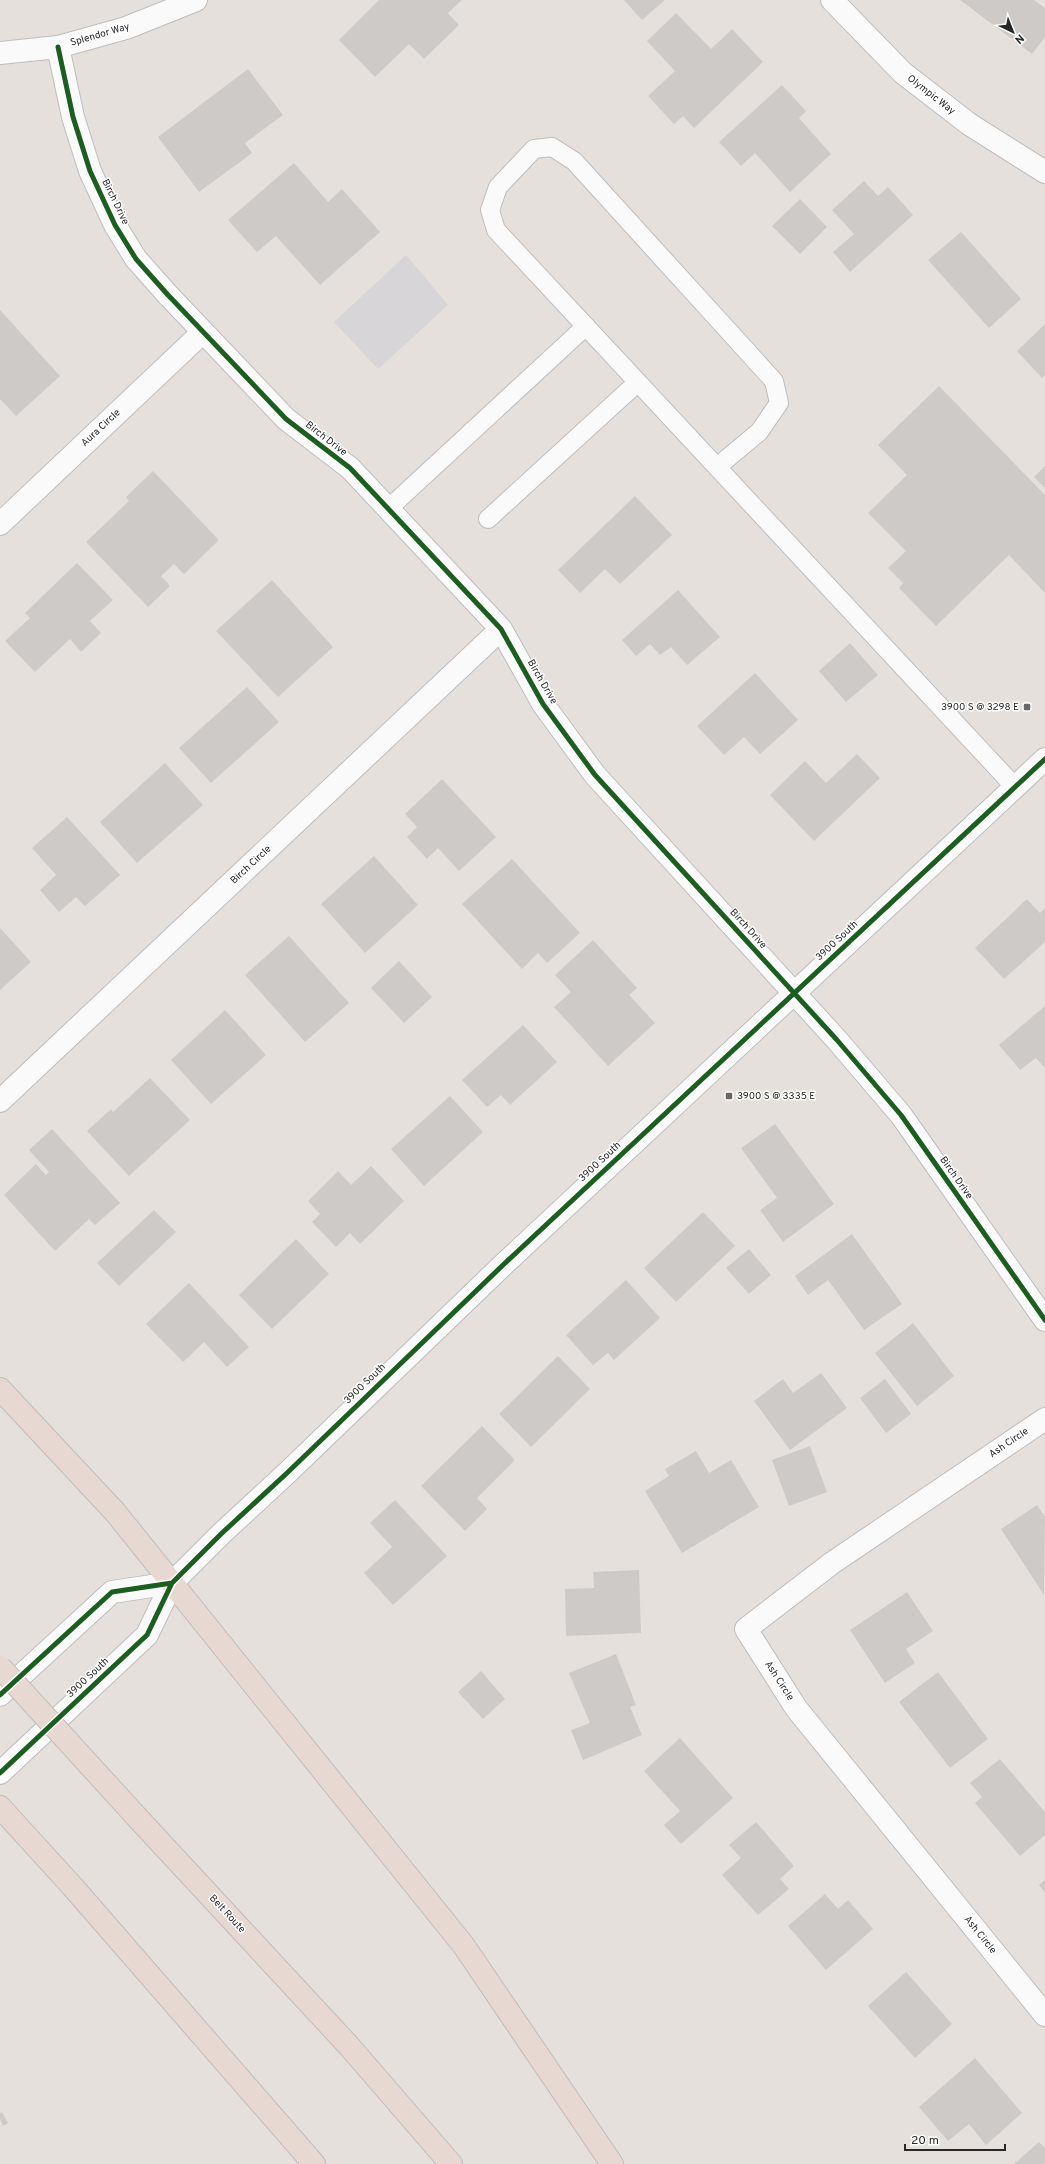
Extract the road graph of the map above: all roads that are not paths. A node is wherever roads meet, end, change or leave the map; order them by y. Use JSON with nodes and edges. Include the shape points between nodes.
{"nodes":[{"id":1,"x":196,"y":0,"type":"edge"},
{"id":2,"x":832,"y":0,"type":"edge"},
{"id":3,"x":58,"y":47,"type":"junction"},
{"id":4,"x":0,"y":53,"type":"edge"},
{"id":5,"x":1045,"y":172,"type":"edge"},
{"id":6,"x":586,"y":326,"type":"junction"},
{"id":7,"x":202,"y":332,"type":"junction"},
{"id":8,"x":638,"y":382,"type":"junction"},
{"id":9,"x":717,"y":467,"type":"junction"},
{"id":10,"x":389,"y":508,"type":"junction"},
{"id":11,"x":488,"y":519,"type":"dead end"},
{"id":12,"x":0,"y":524,"type":"edge"},
{"id":13,"x":501,"y":629,"type":"junction"},
{"id":14,"x":1045,"y":759,"type":"edge"},
{"id":15,"x":1015,"y":786,"type":"junction"},
{"id":16,"x":794,"y":994,"type":"junction"},
{"id":17,"x":0,"y":1101,"type":"edge"},
{"id":18,"x":1045,"y":1320,"type":"edge"},
{"id":19,"x":0,"y":1389,"type":"edge"},
{"id":20,"x":1045,"y":1419,"type":"edge"},
{"id":21,"x":172,"y":1583,"type":"junction"},
{"id":22,"x":0,"y":1666,"type":"edge"},
{"id":23,"x":0,"y":1694,"type":"edge"},
{"id":24,"x":0,"y":1773,"type":"edge"},
{"id":25,"x":0,"y":1808,"type":"edge"},
{"id":26,"x":1045,"y":2015,"type":"edge"},
{"id":27,"x":314,"y":2164,"type":"edge"},
{"id":28,"x":451,"y":2164,"type":"edge"},
{"id":29,"x":612,"y":2164,"type":"edge"}],
"edges":[{"from":1,"to":3,"type":"street","name":"Splendor Way","via":[[126,28]]},
{"from":2,"to":5,"type":"street","name":"Olympic Way","via":[[903,73],[969,124]]},
{"from":3,"to":4,"type":"street","name":"Splendor Way"},
{"from":3,"to":7,"type":"street","name":"Birch Drive","via":[[73,117],[90,171],[115,225],[136,259]]},
{"from":6,"to":8,"type":"lane"},
{"from":6,"to":9,"type":"lane","via":[[496,230],[490,210],[498,187],[534,149],[552,147],[574,161],[774,381],[779,403],[759,432]]},
{"from":6,"to":10,"type":"lane"},
{"from":7,"to":10,"type":"street","name":"Birch Drive","via":[[286,419],[350,468]]},
{"from":7,"to":12,"type":"street","name":"Aura Circle"},
{"from":8,"to":9,"type":"lane"},
{"from":8,"to":11,"type":"lane"},
{"from":9,"to":15,"type":"lane"},
{"from":10,"to":13,"type":"street","name":"Birch Drive"},
{"from":13,"to":16,"type":"street","name":"Birch Drive","via":[[543,704],[595,775]]},
{"from":13,"to":17,"type":"street","name":"Birch Circle"},
{"from":14,"to":15,"type":"street","name":"3900 South"},
{"from":15,"to":16,"type":"street","name":"3900 South"},
{"from":16,"to":18,"type":"street","name":"Birch Drive","via":[[901,1115]]},
{"from":16,"to":21,"type":"street","name":"3900 South","via":[[430,1334]]},
{"from":19,"to":21,"type":"highway","via":[[99,1493]]},
{"from":20,"to":26,"type":"street","name":"Ash Circle","via":[[832,1563],[746,1629],[796,1708]]},
{"from":21,"to":23,"type":"street","via":[[112,1592]]},
{"from":21,"to":24,"type":"street","name":"3900 South","via":[[147,1635]]},
{"from":21,"to":29,"type":"highway","via":[[464,1946]]},
{"from":22,"to":28,"type":"highway","name":"Belt Route","bridge":true,"via":[[350,2046]]},
{"from":25,"to":27,"type":"highway","via":[[72,1886]]}]}
